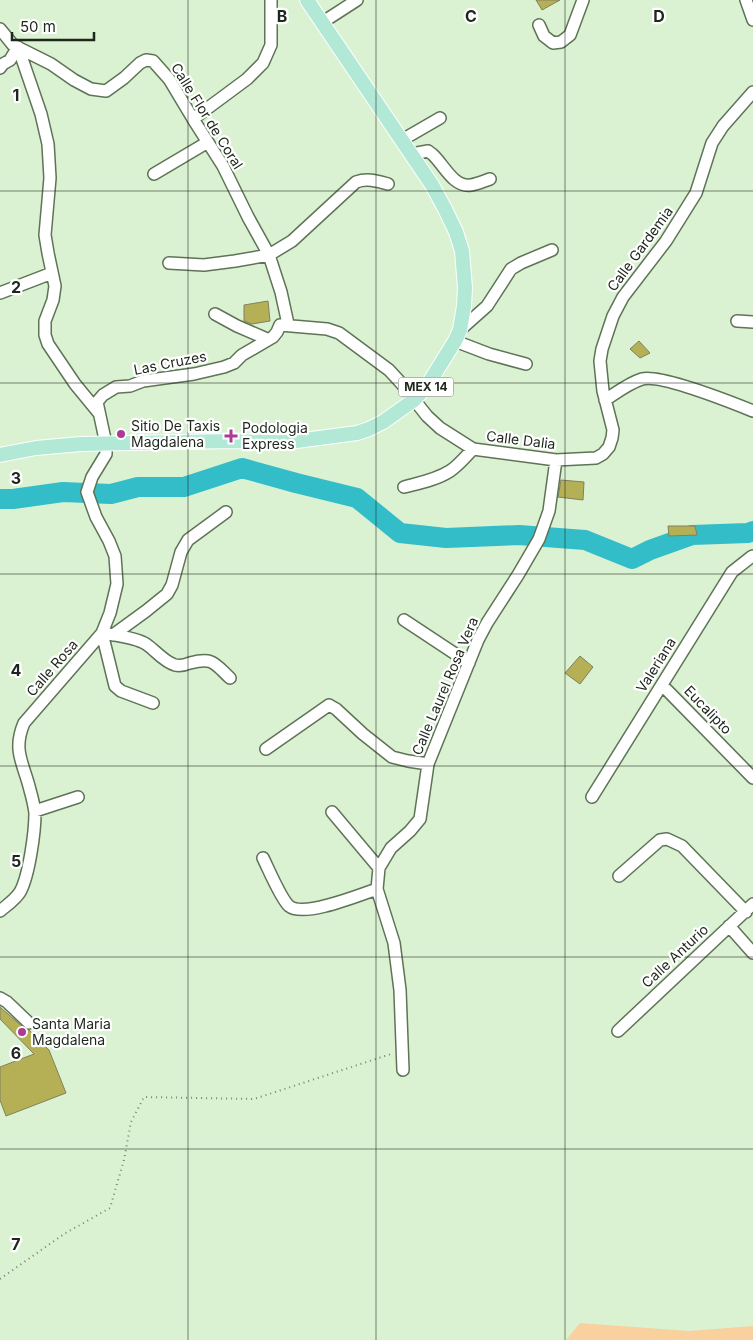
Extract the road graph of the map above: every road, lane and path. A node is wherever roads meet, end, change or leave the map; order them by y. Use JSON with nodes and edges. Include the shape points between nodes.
{"nodes":[{"id":1,"x":272,"y":0,"type":"edge"},
{"id":2,"x":308,"y":0,"type":"edge"},
{"id":3,"x":357,"y":0,"type":"edge"},
{"id":4,"x":583,"y":0,"type":"edge"},
{"id":5,"x":746,"y":0,"type":"edge"},
{"id":6,"x":753,"y":20,"type":"edge"},
{"id":7,"x":323,"y":22,"type":"junction"},
{"id":8,"x":539,"y":25,"type":"dead end"},
{"id":9,"x":0,"y":29,"type":"edge"},
{"id":10,"x":18,"y":47,"type":"junction"},
{"id":11,"x":0,"y":68,"type":"edge"},
{"id":12,"x":753,"y":92,"type":"edge"},
{"id":13,"x":440,"y":118,"type":"dead end"},
{"id":14,"x":193,"y":119,"type":"junction"},
{"id":15,"x":402,"y":140,"type":"junction"},
{"id":16,"x":208,"y":142,"type":"junction"},
{"id":17,"x":412,"y":154,"type":"junction"},
{"id":18,"x":154,"y":174,"type":"dead end"},
{"id":19,"x":490,"y":179,"type":"dead end"},
{"id":20,"x":388,"y":184,"type":"dead end"},
{"id":21,"x":552,"y":250,"type":"dead end"},
{"id":22,"x":269,"y":255,"type":"junction"},
{"id":23,"x":169,"y":263,"type":"dead end"},
{"id":24,"x":52,"y":273,"type":"junction"},
{"id":25,"x":0,"y":293,"type":"edge"},
{"id":26,"x":215,"y":314,"type":"dead end"},
{"id":27,"x":737,"y":321,"type":"dead end"},
{"id":28,"x":753,"y":322,"type":"edge"},
{"id":29,"x":280,"y":325,"type":"junction"},
{"id":30,"x":457,"y":336,"type":"junction"},
{"id":31,"x":267,"y":339,"type":"junction"},
{"id":32,"x":526,"y":364,"type":"dead end"},
{"id":33,"x":414,"y":400,"type":"junction"},
{"id":34,"x":605,"y":400,"type":"junction"},
{"id":35,"x":753,"y":411,"type":"edge"},
{"id":36,"x":98,"y":412,"type":"junction"},
{"id":37,"x":612,"y":438,"type":"joint"},
{"id":38,"x":106,"y":444,"type":"junction"},
{"id":39,"x":473,"y":449,"type":"junction"},
{"id":40,"x":0,"y":454,"type":"edge"},
{"id":41,"x":556,"y":460,"type":"junction"},
{"id":42,"x":404,"y":487,"type":"dead end"},
{"id":43,"x":226,"y":512,"type":"dead end"},
{"id":44,"x":753,"y":556,"type":"edge"},
{"id":45,"x":404,"y":620,"type":"dead end"},
{"id":46,"x":108,"y":634,"type":"junction"},
{"id":47,"x":469,"y":663,"type":"junction"},
{"id":48,"x":230,"y":678,"type":"dead end"},
{"id":49,"x":662,"y":685,"type":"junction"},
{"id":50,"x":153,"y":703,"type":"dead end"},
{"id":51,"x":266,"y":749,"type":"dead end"},
{"id":52,"x":428,"y":764,"type":"junction"},
{"id":53,"x":753,"y":778,"type":"edge"},
{"id":54,"x":78,"y":797,"type":"dead end"},
{"id":55,"x":592,"y":797,"type":"dead end"},
{"id":56,"x":34,"y":811,"type":"junction"},
{"id":57,"x":332,"y":812,"type":"dead end"},
{"id":58,"x":263,"y":858,"type":"dead end"},
{"id":59,"x":379,"y":868,"type":"junction"},
{"id":60,"x":619,"y":876,"type":"dead end"},
{"id":61,"x":377,"y":889,"type":"junction"},
{"id":62,"x":749,"y":908,"type":"edge"},
{"id":63,"x":0,"y":910,"type":"edge"},
{"id":64,"x":728,"y":926,"type":"junction"},
{"id":65,"x":753,"y":953,"type":"edge"},
{"id":66,"x":0,"y":998,"type":"edge"},
{"id":67,"x":29,"y":1023,"type":"dead end"},
{"id":68,"x":618,"y":1031,"type":"dead end"},
{"id":69,"x":401,"y":1051,"type":"junction"},
{"id":70,"x":403,"y":1070,"type":"dead end"},
{"id":71,"x":0,"y":1279,"type":"edge"}],
"edges":[{"from":1,"to":14,"type":"street","via":[[271,45],[263,63]]},
{"from":2,"to":7,"type":"main road","number":"MEX 14"},
{"from":3,"to":7,"type":"street"},
{"from":4,"to":8,"type":"street","via":[[570,35],[561,42],[553,43],[544,36]]},
{"from":5,"to":6,"type":"street"},
{"from":7,"to":15,"type":"main road","number":"MEX 14"},
{"from":9,"to":10,"type":"street","name":"Calle Flor de Coral","via":[[12,45]]},
{"from":10,"to":11,"type":"street"},
{"from":10,"to":14,"type":"street","name":"Calle Flor de Coral","via":[[83,85],[100,91],[106,91],[140,63],[152,61],[169,79]]},
{"from":10,"to":24,"type":"street","via":[[48,144],[50,178],[45,235]]},
{"from":12,"to":34,"type":"street","name":"Calle Gardemia","via":[[715,138],[696,193],[684,214],[618,307],[607,332],[600,361]]},
{"from":13,"to":15,"type":"street"},
{"from":14,"to":16,"type":"street","name":"Calle Flor de Coral"},
{"from":15,"to":17,"type":"main road","number":"MEX 14"},
{"from":16,"to":18,"type":"street"},
{"from":16,"to":22,"type":"street","name":"Calle Flor de Coral"},
{"from":17,"to":19,"type":"street","via":[[428,151],[462,184],[469,186]]},
{"from":17,"to":30,"type":"main road","number":"MEX 14","via":[[446,210],[462,251],[464,306]]},
{"from":20,"to":22,"type":"street","via":[[370,180],[356,182],[292,241]]},
{"from":21,"to":30,"type":"street","via":[[511,269],[487,306]]},
{"from":22,"to":23,"type":"street","via":[[204,265]]},
{"from":22,"to":29,"type":"street","name":"Calle Flor de Coral","via":[[288,324]]},
{"from":24,"to":25,"type":"street"},
{"from":24,"to":36,"type":"street","via":[[55,286],[45,321],[45,335],[75,384]]},
{"from":26,"to":31,"type":"street"},
{"from":27,"to":28,"type":"street"},
{"from":29,"to":31,"type":"street","name":"Las Cruzes","via":[[277,332]]},
{"from":29,"to":33,"type":"street","name":"Calle Dalia","via":[[327,329],[339,334],[389,370]]},
{"from":30,"to":32,"type":"street","via":[[489,354]]},
{"from":30,"to":33,"type":"main road","number":"MEX 14","via":[[427,386]]},
{"from":31,"to":36,"type":"street","name":"Las Cruzes","via":[[224,367],[116,387],[97,402]]},
{"from":33,"to":38,"type":"main road","number":"MEX 14","via":[[383,422],[357,433],[289,442]]},
{"from":33,"to":39,"type":"street","name":"Calle Dalia","via":[[440,428]]},
{"from":34,"to":35,"type":"street","via":[[634,383],[652,378]]},
{"from":34,"to":37,"type":"street","name":"Calle Gardemia"},
{"from":36,"to":38,"type":"street"},
{"from":37,"to":41,"type":"street","name":"Calle Dalia","via":[[610,447],[596,458]]},
{"from":38,"to":40,"type":"main road","number":"MEX 14","via":[[36,448]]},
{"from":38,"to":46,"type":"street","name":"Calle Rosa","via":[[106,454],[92,476],[87,492],[115,556],[116,584]]},
{"from":39,"to":41,"type":"street","name":"Calle Dalia"},
{"from":39,"to":42,"type":"street","via":[[449,472]]},
{"from":41,"to":47,"type":"street","name":"Calle Laurel Rosa Vera","via":[[549,511],[539,539],[487,623]]},
{"from":43,"to":46,"type":"street","via":[[188,540],[167,594]]},
{"from":44,"to":49,"type":"street","name":"Valeriana","via":[[732,572]]},
{"from":45,"to":47,"type":"street"},
{"from":46,"to":48,"type":"street","via":[[144,643],[176,665],[209,660]]},
{"from":46,"to":50,"type":"street","via":[[115,686]]},
{"from":46,"to":56,"type":"street","name":"Calle Rosa","via":[[24,723],[20,732],[19,756]]},
{"from":47,"to":52,"type":"street","name":"Calle Laurel Rosa Vera"},
{"from":49,"to":53,"type":"street","name":"Eucalipto"},
{"from":49,"to":55,"type":"street","name":"Valeriana"},
{"from":51,"to":52,"type":"street","via":[[329,705],[392,757]]},
{"from":52,"to":59,"type":"street","name":"Calle Laurel Rosa Vera","via":[[420,819],[391,848]]},
{"from":54,"to":56,"type":"street"},
{"from":56,"to":63,"type":"street","name":"Calle Rosa","via":[[26,877],[19,893]]},
{"from":57,"to":59,"type":"street"},
{"from":58,"to":61,"type":"street","via":[[285,902],[294,909],[317,908]]},
{"from":59,"to":61,"type":"street","name":"Calle Laurel Rosa Vera"},
{"from":60,"to":62,"type":"street","via":[[660,840],[667,839],[682,846]]},
{"from":61,"to":69,"type":"street","name":"Calle Laurel Rosa Vera","via":[[394,943],[400,990]]},
{"from":62,"to":64,"type":"street","name":"Calle Anturio"},
{"from":64,"to":65,"type":"street"},
{"from":64,"to":68,"type":"street","name":"Calle Anturio"},
{"from":66,"to":67,"type":"street"},
{"from":69,"to":70,"type":"street","name":"Calle Laurel Rosa Vera"},
{"from":69,"to":71,"type":"path","via":[[254,1099],[144,1097],[131,1122],[110,1208],[64,1234]]}]}
